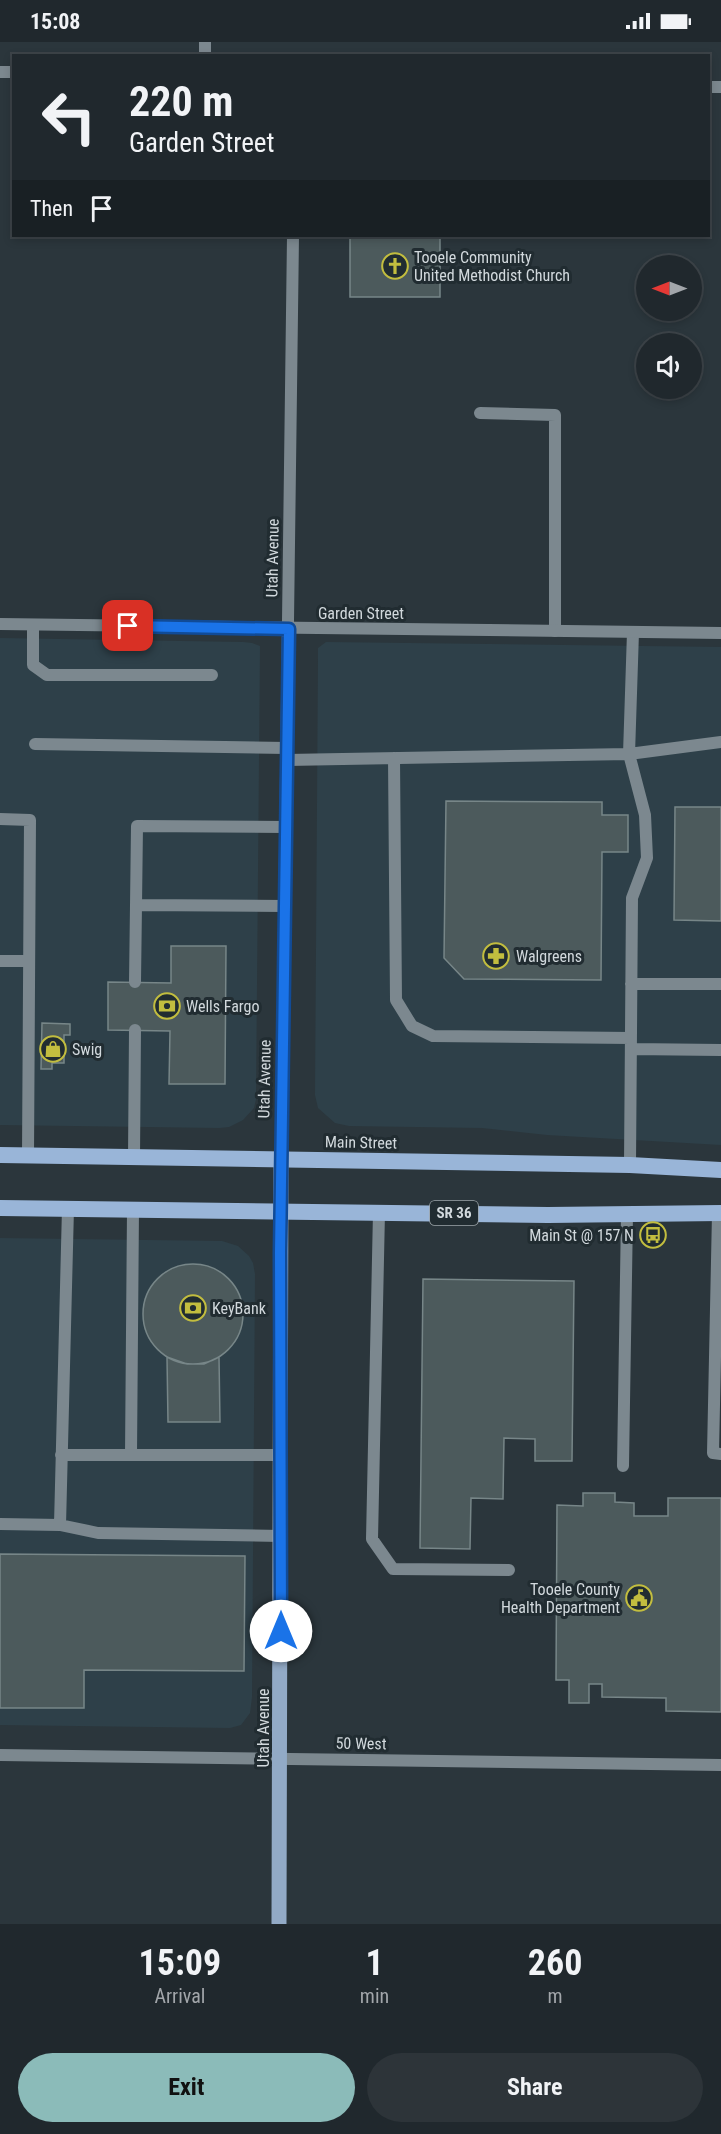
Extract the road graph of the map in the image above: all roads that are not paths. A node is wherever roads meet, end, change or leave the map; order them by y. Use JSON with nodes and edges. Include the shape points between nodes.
{"nodes":[{"id":1,"x":293,"y":237,"type":"edge"},
{"id":2,"x":480,"y":413,"type":"dead end"},
{"id":3,"x":0,"y":624,"type":"edge"},
{"id":4,"x":33,"y":625,"type":"junction"},
{"id":5,"x":289,"y":629,"type":"junction"},
{"id":6,"x":555,"y":631,"type":"junction"},
{"id":7,"x":633,"y":632,"type":"junction"},
{"id":8,"x":721,"y":633,"type":"edge"},
{"id":9,"x":212,"y":675,"type":"dead end"},
{"id":10,"x":721,"y":742,"type":"edge"},
{"id":11,"x":35,"y":744,"type":"dead end"},
{"id":12,"x":287,"y":754,"type":"junction"},
{"id":13,"x":629,"y":754,"type":"junction"},
{"id":14,"x":394,"y":758,"type":"junction"},
{"id":15,"x":0,"y":819,"type":"edge"},
{"id":16,"x":286,"y":827,"type":"junction"},
{"id":17,"x":136,"y":905,"type":"junction"},
{"id":18,"x":285,"y":906,"type":"junction"},
{"id":19,"x":0,"y":961,"type":"edge"},
{"id":20,"x":29,"y":961,"type":"junction"},
{"id":21,"x":135,"y":982,"type":"dead end"},
{"id":22,"x":631,"y":984,"type":"junction"},
{"id":23,"x":721,"y":984,"type":"edge"},
{"id":24,"x":135,"y":1030,"type":"dead end"},
{"id":25,"x":631,"y":1044,"type":"junction"},
{"id":26,"x":721,"y":1050,"type":"edge"},
{"id":27,"x":0,"y":1155,"type":"edge"},
{"id":28,"x":28,"y":1156,"type":"junction"},
{"id":29,"x":134,"y":1158,"type":"junction"},
{"id":30,"x":281,"y":1159,"type":"junction"},
{"id":31,"x":630,"y":1165,"type":"junction"},
{"id":32,"x":721,"y":1170,"type":"edge"},
{"id":33,"x":0,"y":1208,"type":"edge"},
{"id":34,"x":68,"y":1208,"type":"junction"},
{"id":35,"x":133,"y":1209,"type":"junction"},
{"id":36,"x":282,"y":1211,"type":"junction"},
{"id":37,"x":379,"y":1212,"type":"junction"},
{"id":38,"x":720,"y":1213,"type":"edge"},
{"id":39,"x":627,"y":1214,"type":"junction"},
{"id":40,"x":721,"y":1454,"type":"edge"},
{"id":41,"x":61,"y":1455,"type":"junction"},
{"id":42,"x":131,"y":1455,"type":"junction"},
{"id":43,"x":281,"y":1455,"type":"junction"},
{"id":44,"x":623,"y":1466,"type":"dead end"},
{"id":45,"x":0,"y":1524,"type":"edge"},
{"id":46,"x":60,"y":1525,"type":"junction"},
{"id":47,"x":281,"y":1536,"type":"junction"},
{"id":48,"x":509,"y":1570,"type":"dead end"},
{"id":49,"x":0,"y":1755,"type":"edge"},
{"id":50,"x":281,"y":1759,"type":"junction"},
{"id":51,"x":721,"y":1765,"type":"edge"},
{"id":52,"x":279,"y":1924,"type":"edge"}],
"edges":[{"from":1,"to":5,"type":"street","name":"Utah Avenue"},
{"from":2,"to":6,"type":"street","via":[[555,415]]},
{"from":3,"to":4,"type":"street","name":"Garden Street"},
{"from":4,"to":5,"type":"street","name":"Garden Street"},
{"from":4,"to":9,"type":"street","via":[[33,665],[47,675]]},
{"from":5,"to":6,"type":"street","name":"Garden Street"},
{"from":5,"to":12,"type":"street","name":"Utah Avenue"},
{"from":6,"to":7,"type":"street","name":"Garden Street"},
{"from":7,"to":8,"type":"street","name":"Garden Street"},
{"from":7,"to":13,"type":"street"},
{"from":10,"to":13,"type":"street"},
{"from":11,"to":12,"type":"street"},
{"from":12,"to":14,"type":"street"},
{"from":12,"to":16,"type":"street","name":"Utah Avenue"},
{"from":13,"to":14,"type":"street"},
{"from":13,"to":22,"type":"street","via":[[645,815],[647,858],[632,898]]},
{"from":14,"to":25,"type":"street","via":[[396,1000],[412,1026],[433,1036]]},
{"from":15,"to":20,"type":"street","via":[[30,820]]},
{"from":16,"to":17,"type":"street","via":[[137,826]]},
{"from":16,"to":18,"type":"street","name":"Utah Avenue"},
{"from":17,"to":18,"type":"street"},
{"from":17,"to":21,"type":"street"},
{"from":18,"to":30,"type":"street","name":"Utah Avenue"},
{"from":19,"to":20,"type":"street"},
{"from":20,"to":28,"type":"street"},
{"from":22,"to":23,"type":"street"},
{"from":22,"to":25,"type":"street"},
{"from":24,"to":29,"type":"street"},
{"from":25,"to":26,"type":"street"},
{"from":25,"to":31,"type":"street"},
{"from":27,"to":28,"type":"highway","name":"Main Street"},
{"from":28,"to":29,"type":"highway","name":"Main Street"},
{"from":29,"to":30,"type":"highway","name":"Main Street"},
{"from":30,"to":31,"type":"highway","name":"Main Street"},
{"from":30,"to":36,"type":"main road","name":"Utah Avenue"},
{"from":31,"to":32,"type":"highway","name":"Main Street"},
{"from":33,"to":34,"type":"highway","number":"SR 36"},
{"from":34,"to":35,"type":"highway","number":"SR 36"},
{"from":34,"to":41,"type":"street"},
{"from":35,"to":36,"type":"highway","number":"SR 36"},
{"from":35,"to":42,"type":"street"},
{"from":36,"to":37,"type":"highway","number":"SR 36"},
{"from":36,"to":43,"type":"main road","name":"Utah Avenue"},
{"from":37,"to":39,"type":"highway","number":"SR 36"},
{"from":37,"to":48,"type":"street","via":[[372,1539],[393,1569]]},
{"from":38,"to":39,"type":"highway","number":"SR 36"},
{"from":38,"to":40,"type":"street","via":[[713,1453]]},
{"from":39,"to":44,"type":"street"},
{"from":41,"to":42,"type":"street"},
{"from":41,"to":46,"type":"street"},
{"from":42,"to":43,"type":"street"},
{"from":43,"to":47,"type":"main road","name":"Utah Avenue"},
{"from":45,"to":46,"type":"street"},
{"from":46,"to":47,"type":"street","via":[[98,1533]]},
{"from":47,"to":50,"type":"main road","name":"Utah Avenue"},
{"from":49,"to":50,"type":"street","name":"50 West"},
{"from":50,"to":51,"type":"street","name":"50 West"},
{"from":50,"to":52,"type":"main road","name":"Utah Avenue"}]}
